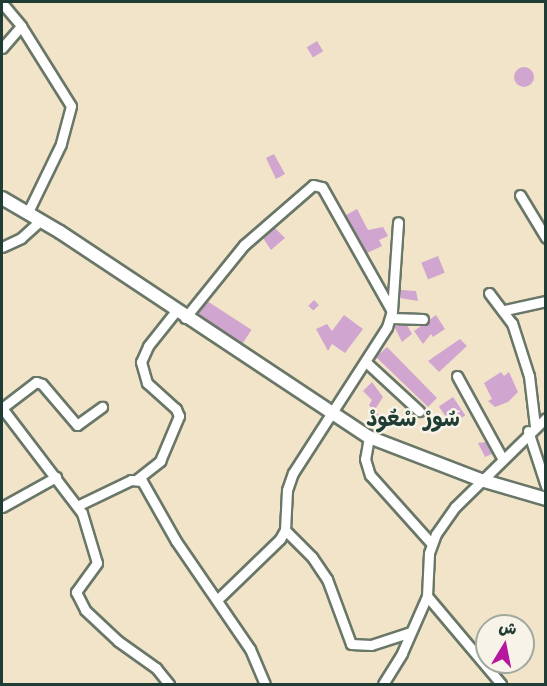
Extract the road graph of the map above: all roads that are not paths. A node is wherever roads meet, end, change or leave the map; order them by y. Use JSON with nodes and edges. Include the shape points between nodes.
{"nodes":[{"id":1,"x":2,"y":3,"type":"edge"},
{"id":2,"x":21,"y":26,"type":"junction"},
{"id":3,"x":2,"y":48,"type":"edge"},
{"id":4,"x":520,"y":195,"type":"dead end"},
{"id":5,"x":2,"y":198,"type":"edge"},
{"id":6,"x":28,"y":212,"type":"junction"},
{"id":7,"x":41,"y":220,"type":"junction"},
{"id":8,"x":398,"y":222,"type":"dead end"},
{"id":9,"x":546,"y":238,"type":"edge"},
{"id":10,"x":2,"y":247,"type":"edge"},
{"id":11,"x":489,"y":293,"type":"dead end"},
{"id":12,"x":546,"y":301,"type":"edge"},
{"id":13,"x":505,"y":310,"type":"junction"},
{"id":14,"x":180,"y":315,"type":"junction"},
{"id":15,"x":392,"y":315,"type":"junction"},
{"id":16,"x":423,"y":318,"type":"dead end"},
{"id":17,"x":367,"y":363,"type":"junction"},
{"id":18,"x":457,"y":375,"type":"dead end"},
{"id":19,"x":102,"y":407,"type":"dead end"},
{"id":20,"x":2,"y":408,"type":"edge"},
{"id":21,"x":419,"y":411,"type":"dead end"},
{"id":22,"x":333,"y":416,"type":"junction"},
{"id":23,"x":546,"y":418,"type":"edge"},
{"id":24,"x":532,"y":429,"type":"junction"},
{"id":25,"x":369,"y":437,"type":"junction"},
{"id":26,"x":502,"y":458,"type":"junction"},
{"id":27,"x":56,"y":477,"type":"junction"},
{"id":28,"x":136,"y":480,"type":"junction"},
{"id":29,"x":481,"y":480,"type":"junction"},
{"id":30,"x":546,"y":486,"type":"edge"},
{"id":31,"x":546,"y":499,"type":"edge"},
{"id":32,"x":2,"y":507,"type":"edge"},
{"id":33,"x":77,"y":507,"type":"junction"},
{"id":34,"x":285,"y":530,"type":"junction"},
{"id":35,"x":431,"y":543,"type":"junction"},
{"id":36,"x":427,"y":596,"type":"junction"},
{"id":37,"x":218,"y":599,"type":"junction"},
{"id":38,"x":409,"y":633,"type":"junction"},
{"id":39,"x":169,"y":684,"type":"edge"},
{"id":40,"x":265,"y":684,"type":"edge"},
{"id":41,"x":383,"y":684,"type":"edge"},
{"id":42,"x":501,"y":684,"type":"edge"}],
"edges":[{"from":1,"to":2,"type":"street","via":[[13,7]]},
{"from":2,"to":3,"type":"street"},
{"from":2,"to":6,"type":"street","via":[[67,95],[71,115]]},
{"from":4,"to":9,"type":"street"},
{"from":5,"to":6,"type":"street"},
{"from":6,"to":7,"type":"street"},
{"from":7,"to":10,"type":"street","via":[[21,238]]},
{"from":7,"to":14,"type":"street"},
{"from":8,"to":15,"type":"street"},
{"from":11,"to":13,"type":"street"},
{"from":12,"to":13,"type":"street"},
{"from":13,"to":24,"type":"street","via":[[529,376]]},
{"from":14,"to":15,"type":"street","via":[[244,245],[312,185],[322,187]]},
{"from":14,"to":22,"type":"street"},
{"from":14,"to":28,"type":"street","via":[[148,346],[141,362],[147,383],[179,416],[160,461]]},
{"from":15,"to":16,"type":"street"},
{"from":15,"to":17,"type":"street"},
{"from":17,"to":21,"type":"street"},
{"from":17,"to":22,"type":"street"},
{"from":18,"to":26,"type":"street"},
{"from":19,"to":20,"type":"street","via":[[77,425],[36,382]]},
{"from":20,"to":27,"type":"street"},
{"from":22,"to":25,"type":"street"},
{"from":22,"to":34,"type":"street","via":[[289,482]]},
{"from":23,"to":24,"type":"street"},
{"from":24,"to":26,"type":"street"},
{"from":24,"to":30,"type":"street"},
{"from":25,"to":29,"type":"street"},
{"from":25,"to":35,"type":"street","via":[[365,459],[370,475]]},
{"from":26,"to":29,"type":"street"},
{"from":27,"to":32,"type":"street"},
{"from":27,"to":33,"type":"street"},
{"from":28,"to":33,"type":"street"},
{"from":28,"to":37,"type":"street","via":[[147,487],[176,541]]},
{"from":29,"to":31,"type":"street"},
{"from":29,"to":35,"type":"street","via":[[455,507]]},
{"from":33,"to":39,"type":"street","via":[[97,563],[78,586],[78,598],[100,625],[156,668]]},
{"from":34,"to":37,"type":"street"},
{"from":34,"to":38,"type":"street","via":[[327,579],[351,644],[371,645]]},
{"from":35,"to":36,"type":"street"},
{"from":36,"to":38,"type":"street"},
{"from":36,"to":42,"type":"street"},
{"from":37,"to":40,"type":"street","via":[[250,649]]},
{"from":38,"to":41,"type":"street"}]}
